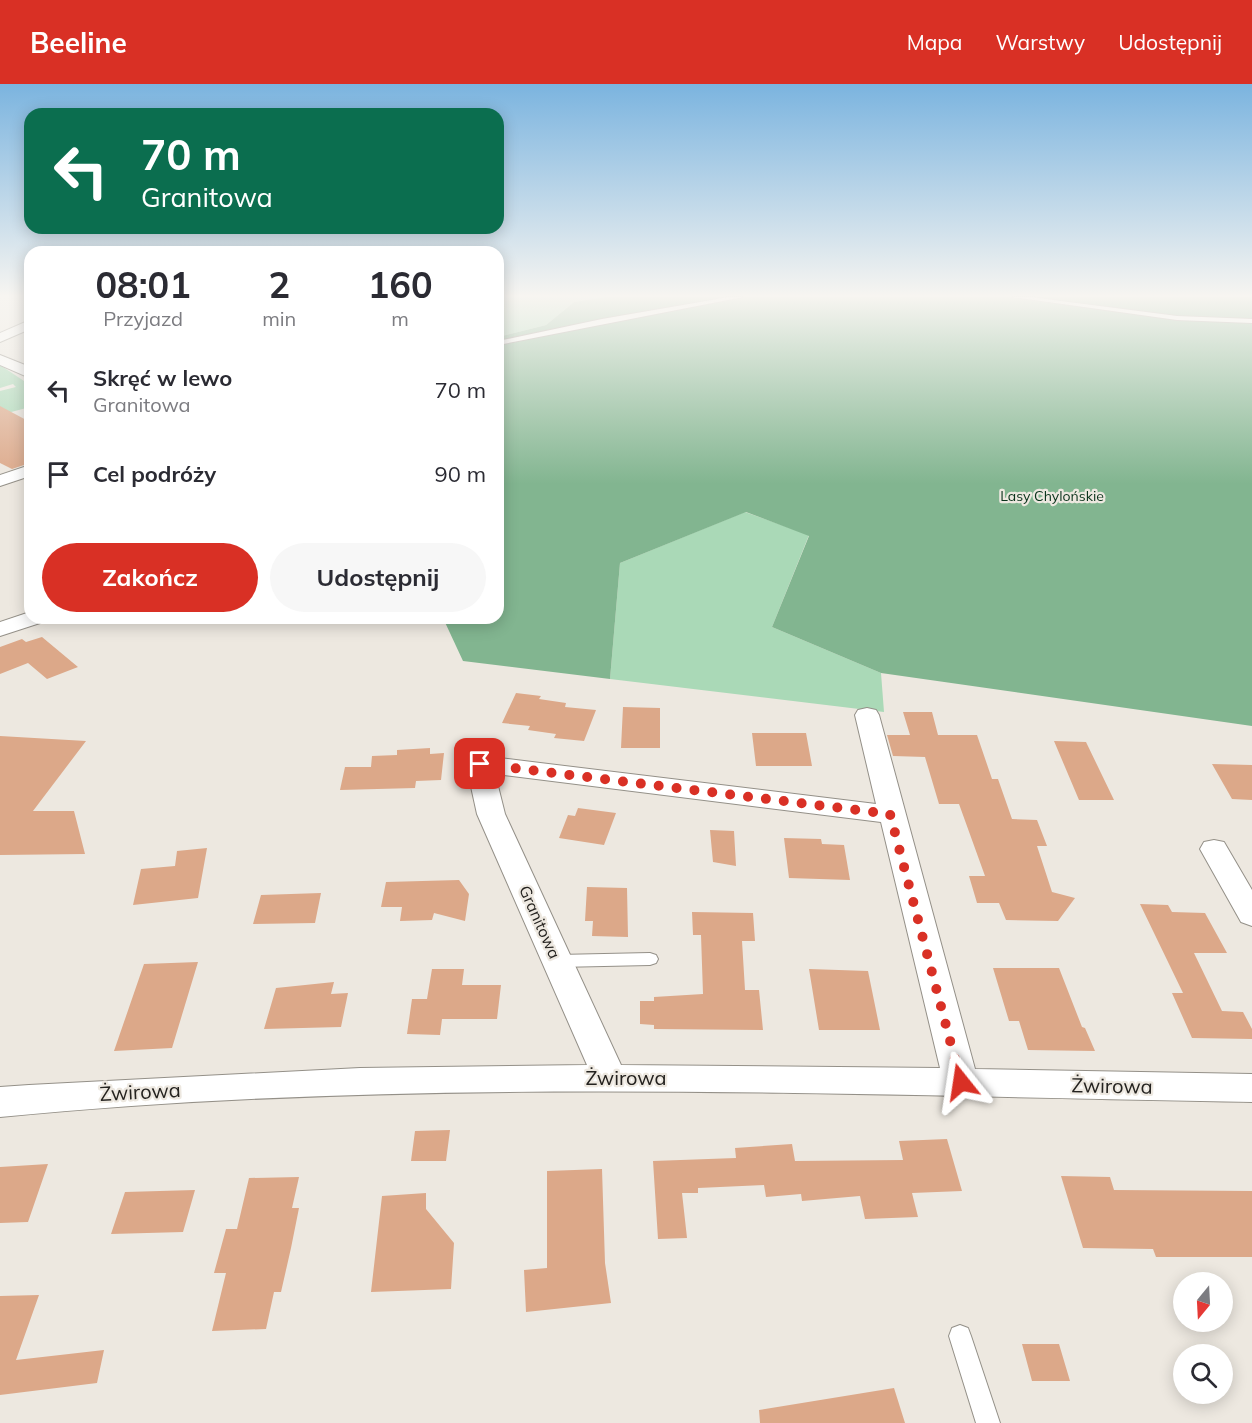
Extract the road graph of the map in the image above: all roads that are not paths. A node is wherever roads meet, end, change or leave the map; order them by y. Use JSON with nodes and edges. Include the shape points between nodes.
{"nodes":[{"id":1,"x":1,"y":359,"type":"edge"},
{"id":2,"x":24,"y":370,"type":"edge"},
{"id":3,"x":24,"y":472,"type":"edge"},
{"id":4,"x":0,"y":481,"type":"edge"},
{"id":5,"x":24,"y":621,"type":"edge"},
{"id":6,"x":0,"y":629,"type":"edge"},
{"id":7,"x":867,"y":715,"type":"dead end"},
{"id":8,"x":890,"y":814,"type":"junction"},
{"id":9,"x":1214,"y":849,"type":"dead end"},
{"id":10,"x":1252,"y":915,"type":"edge"},
{"id":11,"x":650,"y":959,"type":"dead end"},
{"id":12,"x":558,"y":961,"type":"junction"},
{"id":13,"x":610,"y":1077,"type":"junction"},
{"id":14,"x":961,"y":1082,"type":"junction"},
{"id":15,"x":1252,"y":1088,"type":"edge"},
{"id":16,"x":0,"y":1102,"type":"edge"},
{"id":17,"x":960,"y":1336,"type":"dead end"},
{"id":18,"x":988,"y":1423,"type":"edge"}],
"edges":[{"from":1,"to":2,"type":"street"},
{"from":3,"to":4,"type":"street"},
{"from":5,"to":6,"type":"street"},
{"from":7,"to":8,"type":"street"},
{"from":8,"to":12,"type":"street","name":"Granitowa","via":[[478,757],[491,814]]},
{"from":8,"to":14,"type":"street"},
{"from":9,"to":10,"type":"street"},
{"from":11,"to":12,"type":"lane"},
{"from":12,"to":13,"type":"street","name":"Granitowa"},
{"from":13,"to":14,"type":"street","name":"Żwirowa"},
{"from":13,"to":16,"type":"street","name":"Żwirowa","via":[[360,1081]]},
{"from":14,"to":15,"type":"street","name":"Żwirowa"},
{"from":17,"to":18,"type":"lane"}]}
